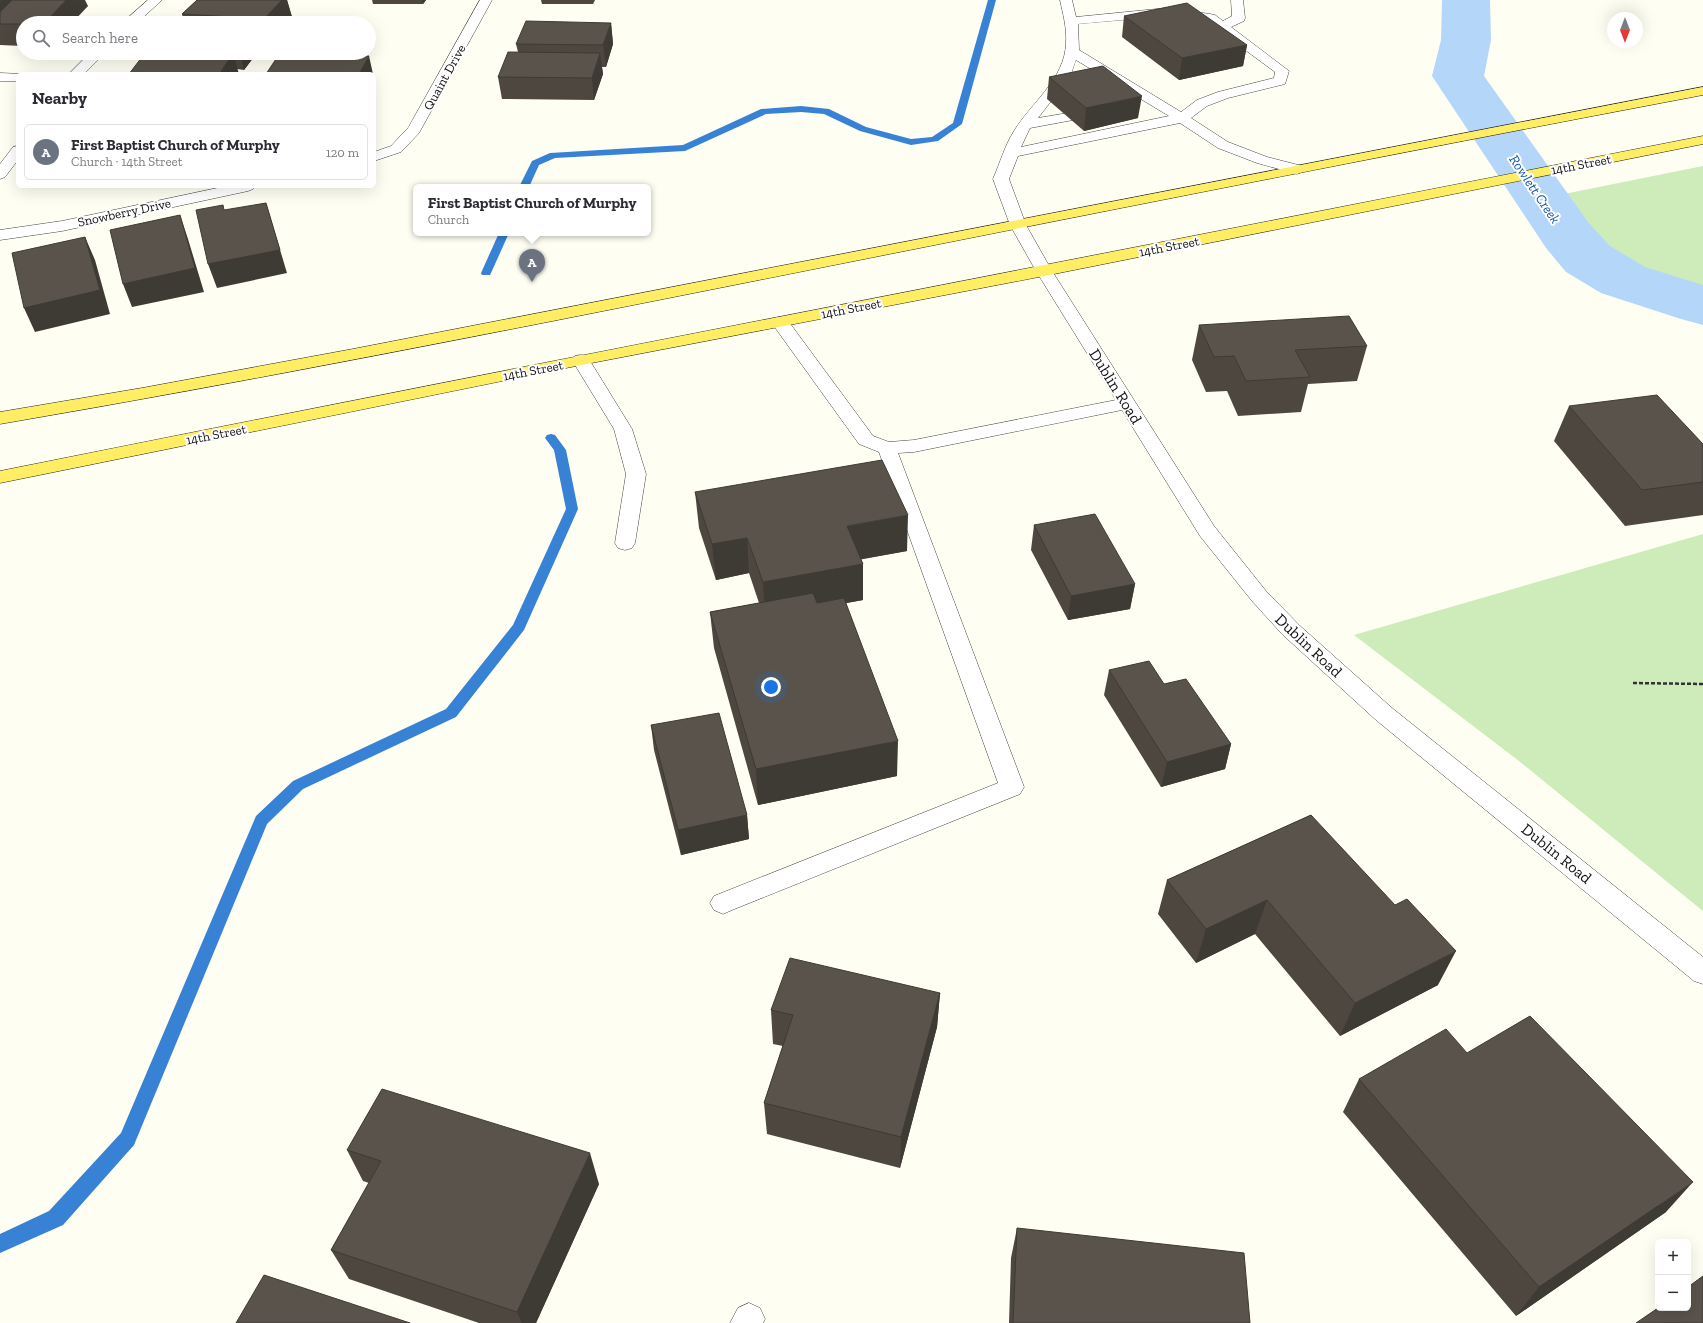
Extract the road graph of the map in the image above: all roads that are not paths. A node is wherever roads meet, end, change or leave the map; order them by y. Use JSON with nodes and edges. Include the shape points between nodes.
{"nodes":[{"id":1,"x":156,"y":0,"type":"edge"},
{"id":2,"x":486,"y":0,"type":"edge"},
{"id":3,"x":1066,"y":0,"type":"edge"},
{"id":4,"x":1237,"y":0,"type":"edge"},
{"id":5,"x":136,"y":16,"type":"edge"},
{"id":6,"x":1071,"y":21,"type":"junction"},
{"id":7,"x":1222,"y":27,"type":"junction"},
{"id":8,"x":1072,"y":52,"type":"junction"},
{"id":9,"x":91,"y":60,"type":"edge"},
{"id":10,"x":78,"y":72,"type":"edge"},
{"id":11,"x":0,"y":77,"type":"edge"},
{"id":12,"x":16,"y":77,"type":"edge"},
{"id":13,"x":1703,"y":91,"type":"edge"},
{"id":14,"x":1150,"y":99,"type":"junction"},
{"id":15,"x":1129,"y":103,"type":"edge"},
{"id":16,"x":1068,"y":117,"type":"dead end"},
{"id":17,"x":1182,"y":118,"type":"junction"},
{"id":18,"x":1025,"y":126,"type":"junction"},
{"id":19,"x":1703,"y":140,"type":"edge"},
{"id":20,"x":1012,"y":152,"type":"junction"},
{"id":21,"x":16,"y":153,"type":"edge"},
{"id":22,"x":376,"y":155,"type":"edge"},
{"id":23,"x":1297,"y":169,"type":"junction"},
{"id":24,"x":0,"y":174,"type":"edge"},
{"id":25,"x":239,"y":188,"type":"edge"},
{"id":26,"x":1018,"y":225,"type":"junction"},
{"id":27,"x":0,"y":235,"type":"edge"},
{"id":28,"x":1044,"y":271,"type":"junction"},
{"id":29,"x":780,"y":322,"type":"junction"},
{"id":30,"x":581,"y":360,"type":"junction"},
{"id":31,"x":1128,"y":404,"type":"junction"},
{"id":32,"x":0,"y":418,"type":"edge"},
{"id":33,"x":887,"y":448,"type":"junction"},
{"id":34,"x":0,"y":477,"type":"edge"},
{"id":35,"x":625,"y":543,"type":"dead end"},
{"id":36,"x":723,"y":903,"type":"dead end"},
{"id":37,"x":1703,"y":973,"type":"edge"}],
"edges":[{"from":1,"to":5,"type":"street"},
{"from":2,"to":22,"type":"street","name":"Quaint Drive","via":[[414,130],[396,149]]},
{"from":3,"to":6,"type":"street","name":"Dublin Road"},
{"from":4,"to":7,"type":"street","via":[[1239,18]]},
{"from":6,"to":7,"type":"street","via":[[1167,12],[1210,18]]},
{"from":6,"to":8,"type":"street","name":"Dublin Road"},
{"from":7,"to":17,"type":"street","via":[[1282,71],[1280,81],[1223,95],[1202,103]]},
{"from":8,"to":14,"type":"street"},
{"from":8,"to":18,"type":"street","name":"Dublin Road","via":[[1063,77]]},
{"from":9,"to":10,"type":"street"},
{"from":11,"to":12,"type":"street"},
{"from":13,"to":23,"type":"main road"},
{"from":14,"to":15,"type":"street"},
{"from":14,"to":17,"type":"street"},
{"from":16,"to":18,"type":"street"},
{"from":17,"to":20,"type":"street"},
{"from":17,"to":23,"type":"street","via":[[1223,145],[1262,160]]},
{"from":18,"to":20,"type":"street","name":"Dublin Road"},
{"from":19,"to":28,"type":"main road","name":"14th Street"},
{"from":20,"to":26,"type":"street","name":"Dublin Road","via":[[1002,179]]},
{"from":21,"to":24,"type":"street"},
{"from":23,"to":26,"type":"main road"},
{"from":25,"to":27,"type":"street","name":"Snowberry Drive","via":[[62,226]]},
{"from":26,"to":28,"type":"street","name":"Dublin Road"},
{"from":26,"to":32,"type":"main road","via":[[155,392]]},
{"from":28,"to":29,"type":"main road","name":"14th Street"},
{"from":28,"to":31,"type":"street","name":"Dublin Road"},
{"from":29,"to":30,"type":"main road","name":"14th Street"},
{"from":29,"to":33,"type":"street","via":[[866,440]]},
{"from":30,"to":34,"type":"main road","name":"14th Street"},
{"from":30,"to":35,"type":"street","via":[[623,429],[636,474]]},
{"from":31,"to":33,"type":"street","via":[[914,446]]},
{"from":31,"to":37,"type":"street","name":"Dublin Road","via":[[1207,531],[1244,579],[1290,630],[1384,714]]},
{"from":33,"to":36,"type":"street","via":[[1012,787]]}]}
